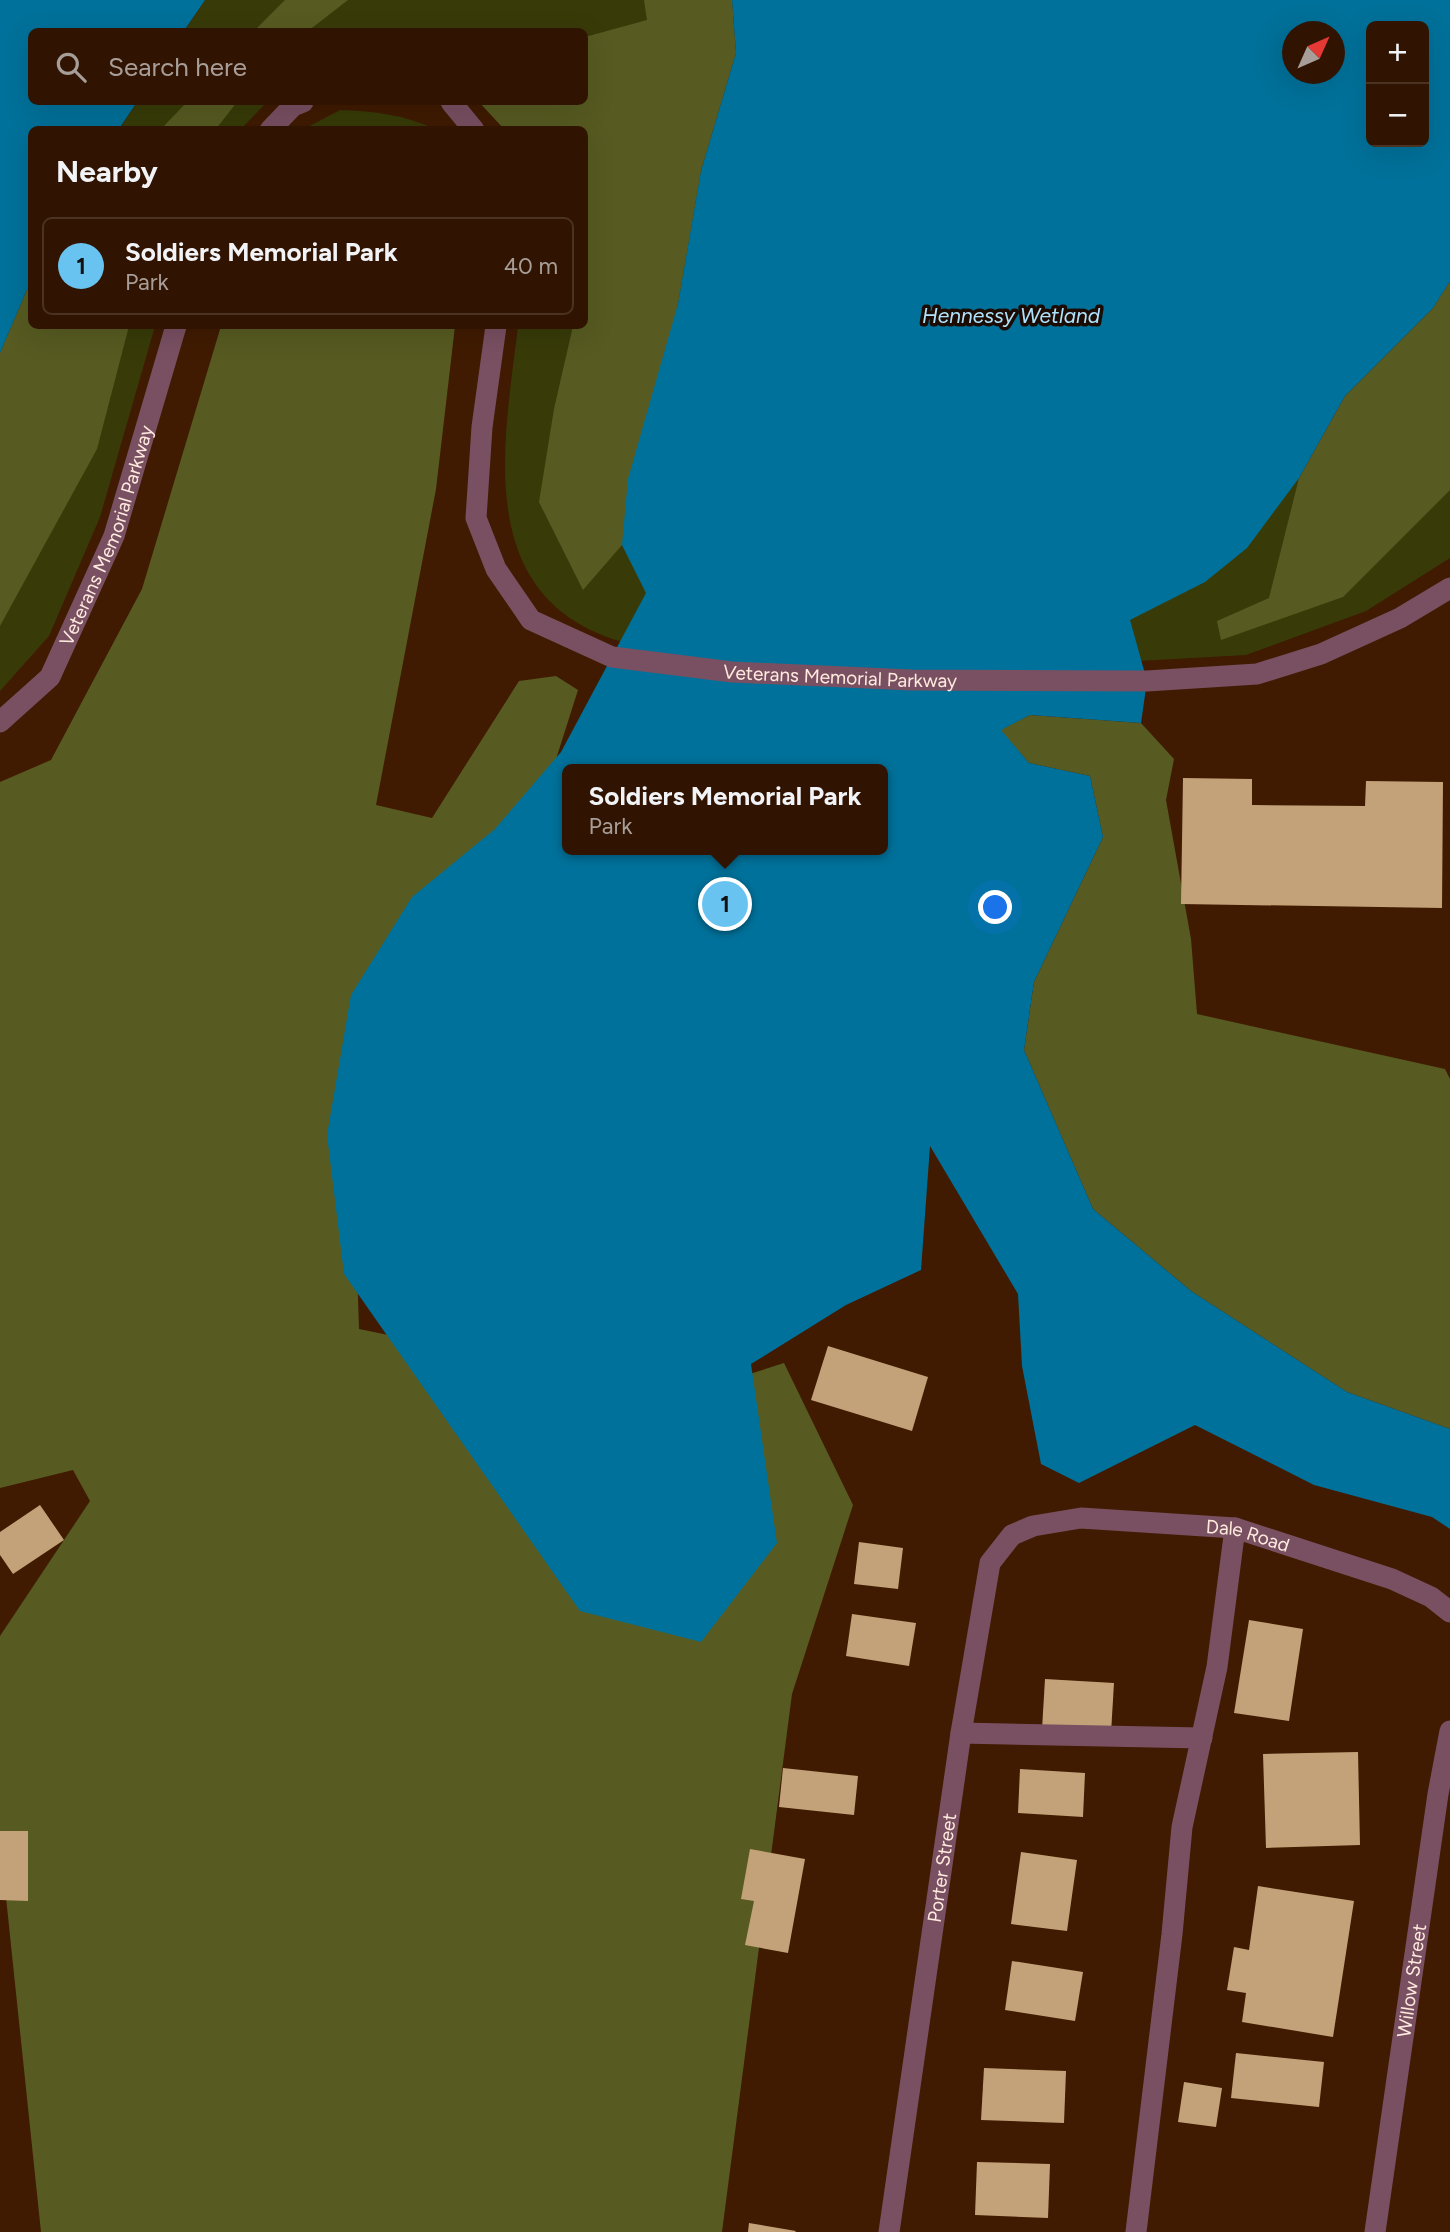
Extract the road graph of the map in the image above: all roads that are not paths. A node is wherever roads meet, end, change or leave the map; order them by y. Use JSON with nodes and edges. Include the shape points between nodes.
{"nodes":[{"id":1,"x":296,"y":105,"type":"edge"},
{"id":2,"x":453,"y":105,"type":"edge"},
{"id":3,"x":274,"y":126,"type":"edge"},
{"id":4,"x":471,"y":126,"type":"edge"},
{"id":5,"x":175,"y":329,"type":"edge"},
{"id":6,"x":496,"y":329,"type":"edge"},
{"id":7,"x":1450,"y":588,"type":"edge"},
{"id":8,"x":0,"y":722,"type":"edge"},
{"id":9,"x":1033,"y":1526,"type":"joint"},
{"id":10,"x":1236,"y":1528,"type":"junction"},
{"id":11,"x":1450,"y":1612,"type":"edge"},
{"id":12,"x":1450,"y":1731,"type":"edge"},
{"id":13,"x":961,"y":1733,"type":"junction"},
{"id":14,"x":1202,"y":1738,"type":"junction"},
{"id":15,"x":894,"y":2232,"type":"edge"},
{"id":16,"x":1136,"y":2232,"type":"edge"},
{"id":17,"x":1375,"y":2232,"type":"edge"}],
"edges":[{"from":1,"to":3,"type":"street"},
{"from":2,"to":4,"type":"street"},
{"from":5,"to":8,"type":"street","name":"Veterans Memorial Parkway","via":[[114,537],[50,677]]},
{"from":6,"to":7,"type":"street","name":"Veterans Memorial Parkway","via":[[476,518],[496,569],[531,620],[612,657],[746,673],[911,680],[1147,681],[1257,674],[1321,654],[1400,618]]},
{"from":9,"to":10,"type":"street","name":"Dale Road","via":[[1081,1518]]},
{"from":9,"to":13,"type":"street","name":"Porter Street","via":[[1012,1535],[990,1563]]},
{"from":10,"to":11,"type":"street","name":"Dale Road","via":[[1392,1579],[1431,1597]]},
{"from":10,"to":14,"type":"street"},
{"from":12,"to":17,"type":"street","name":"Willow Street"},
{"from":13,"to":14,"type":"street"},
{"from":13,"to":15,"type":"street","name":"Porter Street"},
{"from":14,"to":16,"type":"street","via":[[1182,1827]]}]}
